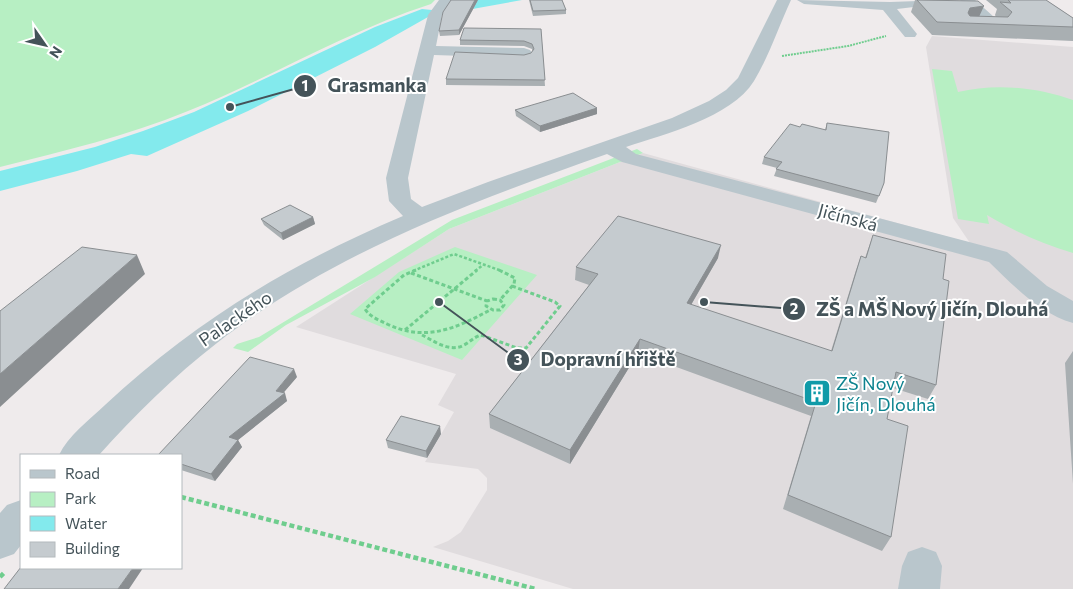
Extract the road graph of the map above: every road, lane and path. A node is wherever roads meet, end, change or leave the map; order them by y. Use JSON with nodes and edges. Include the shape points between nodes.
{"nodes":[{"id":1,"x":784,"y":0,"type":"edge"},
{"id":2,"x":804,"y":0,"type":"edge"},
{"id":3,"x":939,"y":0,"type":"edge"},
{"id":4,"x":956,"y":0,"type":"edge"},
{"id":5,"x":967,"y":0,"type":"edge"},
{"id":6,"x":886,"y":6,"type":"junction"},
{"id":7,"x":440,"y":8,"type":"edge"},
{"id":8,"x":971,"y":25,"type":"edge"},
{"id":9,"x":907,"y":31,"type":"joint"},
{"id":10,"x":427,"y":50,"type":"junction"},
{"id":11,"x":524,"y":53,"type":"edge"},
{"id":12,"x":775,"y":58,"type":"dead end"},
{"id":13,"x":609,"y":146,"type":"junction"},
{"id":14,"x":418,"y":216,"type":"junction"},
{"id":15,"x":484,"y":265,"type":"junction"},
{"id":16,"x":410,"y":273,"type":"junction"},
{"id":17,"x":512,"y":286,"type":"junction"},
{"id":18,"x":454,"y":289,"type":"junction"},
{"id":19,"x":500,"y":300,"type":"junction"},
{"id":20,"x":487,"y":301,"type":"junction"},
{"id":21,"x":490,"y":310,"type":"junction"},
{"id":22,"x":1073,"y":314,"type":"edge"},
{"id":23,"x":405,"y":330,"type":"junction"},
{"id":24,"x":422,"y":334,"type":"junction"},
{"id":25,"x":78,"y":454,"type":"edge"},
{"id":26,"x":182,"y":497,"type":"edge"},
{"id":27,"x":20,"y":518,"type":"edge"},
{"id":28,"x":0,"y":541,"type":"edge"},
{"id":29,"x":536,"y":589,"type":"edge"}],
"edges":[{"from":1,"to":13,"type":"street","via":[[753,67],[736,91],[703,112]]},
{"from":2,"to":6,"type":"street"},
{"from":3,"to":6,"type":"street"},
{"from":4,"to":5,"type":"street"},
{"from":5,"to":8,"type":"street","via":[[997,26]]},
{"from":6,"to":9,"type":"street"},
{"from":7,"to":10,"type":"street"},
{"from":9,"to":12,"type":"path","via":[[901,28],[892,34],[848,46]]},
{"from":10,"to":11,"type":"street"},
{"from":10,"to":14,"type":"street","via":[[397,178],[400,200]]},
{"from":13,"to":14,"type":"street"},
{"from":13,"to":22,"type":"street","name":"Jičínská","via":[[629,158],[998,257],[1038,292]]},
{"from":14,"to":25,"type":"street","name":"Palackého","via":[[297,278],[208,335],[163,370]]},
{"from":15,"to":16,"type":"path","via":[[454,254]]},
{"from":15,"to":17,"type":"path","via":[[510,274],[515,278]]},
{"from":15,"to":18,"type":"path"},
{"from":16,"to":18,"type":"path"},
{"from":16,"to":23,"type":"path","via":[[394,282],[365,309],[368,315]]},
{"from":17,"to":19,"type":"path"},
{"from":17,"to":24,"type":"path","via":[[560,306],[526,348],[481,335],[454,348]]},
{"from":18,"to":20,"type":"path"},
{"from":18,"to":23,"type":"path"},
{"from":19,"to":20,"type":"path"},
{"from":19,"to":21,"type":"path","via":[[504,303],[502,308]]},
{"from":20,"to":21,"type":"path","via":[[486,306]]},
{"from":21,"to":24,"type":"path"},
{"from":23,"to":24,"type":"path"},
{"from":26,"to":29,"type":"path"},
{"from":27,"to":28,"type":"street"}]}
